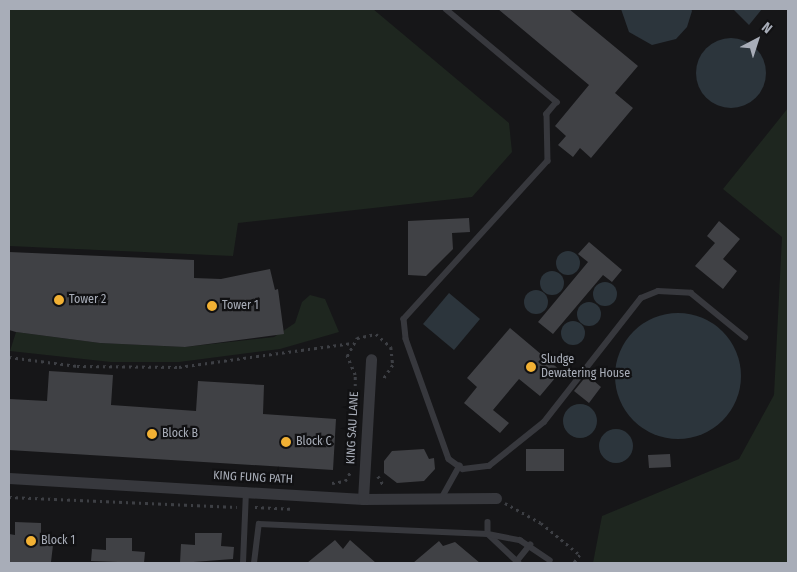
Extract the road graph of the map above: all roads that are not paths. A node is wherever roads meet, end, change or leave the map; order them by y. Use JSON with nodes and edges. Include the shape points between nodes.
{"nodes":[{"id":1,"x":446,"y":9,"type":"edge"},
{"id":2,"x":745,"y":337,"type":"dead end"},
{"id":3,"x":371,"y":359,"type":"dead end"},
{"id":4,"x":459,"y":466,"type":"junction"},
{"id":5,"x":9,"y":478,"type":"edge"},
{"id":6,"x":246,"y":492,"type":"junction"},
{"id":7,"x":441,"y":498,"type":"junction"},
{"id":8,"x":496,"y":498,"type":"road end"},
{"id":9,"x":363,"y":499,"type":"junction"},
{"id":10,"x":488,"y":522,"type":"dead end"},
{"id":11,"x":488,"y":534,"type":"junction"},
{"id":12,"x":530,"y":545,"type":"junction"},
{"id":13,"x":550,"y":560,"type":"dead end"},
{"id":14,"x":518,"y":562,"type":"edge"},
{"id":15,"x":243,"y":563,"type":"edge"},
{"id":16,"x":254,"y":563,"type":"edge"}],
"edges":[{"from":1,"to":4,"type":"lane","via":[[557,102],[547,114],[548,161],[404,319],[406,339],[450,459]]},
{"from":2,"to":4,"type":"lane","via":[[691,293],[658,291],[641,298],[544,422],[489,466]]},
{"from":3,"to":9,"type":"street","name":"KING SAU LANE"},
{"from":4,"to":7,"type":"lane"},
{"from":5,"to":6,"type":"street","name":"KING FUNG PATH"},
{"from":6,"to":9,"type":"street","name":"KING FUNG PATH"},
{"from":6,"to":15,"type":"lane"},
{"from":7,"to":8,"type":"street","name":"KING FUNG PATH"},
{"from":7,"to":9,"type":"street","name":"KING FUNG PATH"},
{"from":10,"to":11,"type":"lane"},
{"from":11,"to":12,"type":"lane"},
{"from":11,"to":14,"type":"lane"},
{"from":11,"to":16,"type":"lane","via":[[259,524]]},
{"from":12,"to":13,"type":"lane"},
{"from":12,"to":14,"type":"lane"}]}
